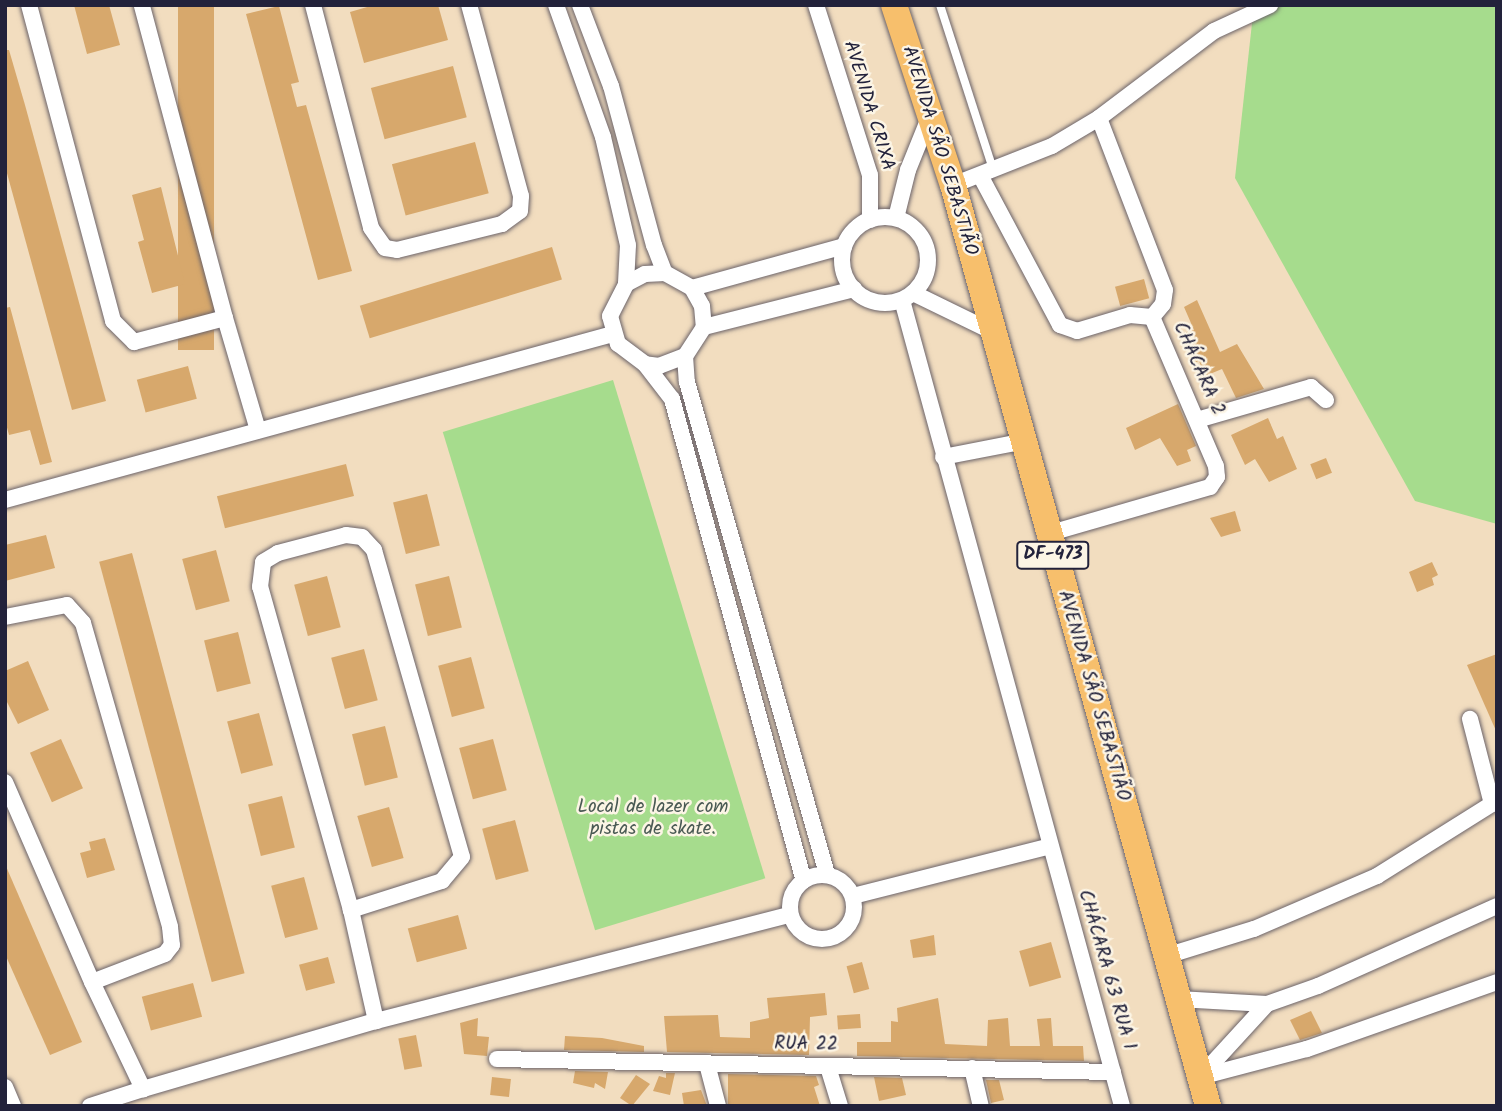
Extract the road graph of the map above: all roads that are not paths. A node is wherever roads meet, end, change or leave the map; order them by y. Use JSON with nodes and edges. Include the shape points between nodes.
{"nodes":[{"id":1,"x":29,"y":5,"type":"edge"},
{"id":2,"x":142,"y":5,"type":"edge"},
{"id":3,"x":313,"y":5,"type":"edge"},
{"id":4,"x":469,"y":5,"type":"edge"},
{"id":5,"x":556,"y":5,"type":"edge"},
{"id":6,"x":580,"y":5,"type":"edge"},
{"id":7,"x":816,"y":5,"type":"edge"},
{"id":8,"x":894,"y":5,"type":"edge"},
{"id":9,"x":940,"y":5,"type":"edge"},
{"id":10,"x":1270,"y":5,"type":"edge"},
{"id":11,"x":1243,"y":12,"type":"edge"},
{"id":12,"x":929,"y":118,"type":"junction"},
{"id":13,"x":1099,"y":118,"type":"junction"},
{"id":14,"x":988,"y":174,"type":"junction"},
{"id":15,"x":953,"y":185,"type":"junction"},
{"id":16,"x":896,"y":218,"type":"junction"},
{"id":17,"x":870,"y":220,"type":"junction"},
{"id":18,"x":844,"y":246,"type":"junction"},
{"id":19,"x":665,"y":273,"type":"junction"},
{"id":20,"x":626,"y":284,"type":"junction"},
{"id":21,"x":692,"y":288,"type":"junction"},
{"id":22,"x":854,"y":289,"type":"junction"},
{"id":23,"x":907,"y":296,"type":"junction"},
{"id":24,"x":1152,"y":317,"type":"junction"},
{"id":25,"x":225,"y":318,"type":"junction"},
{"id":26,"x":704,"y":327,"type":"junction"},
{"id":27,"x":991,"y":331,"type":"junction"},
{"id":28,"x":612,"y":334,"type":"junction"},
{"id":29,"x":685,"y":356,"type":"junction"},
{"id":30,"x":645,"y":364,"type":"junction"},
{"id":31,"x":1326,"y":400,"type":"dead end"},
{"id":32,"x":1197,"y":420,"type":"junction"},
{"id":33,"x":258,"y":430,"type":"junction"},
{"id":34,"x":1020,"y":442,"type":"junction"},
{"id":35,"x":943,"y":457,"type":"junction"},
{"id":36,"x":5,"y":500,"type":"edge"},
{"id":37,"x":1047,"y":534,"type":"junction"},
{"id":38,"x":5,"y":617,"type":"edge"},
{"id":39,"x":1469,"y":719,"type":"dead end"},
{"id":40,"x":5,"y":782,"type":"edge"},
{"id":41,"x":1050,"y":846,"type":"junction"},
{"id":42,"x":827,"y":874,"type":"junction"},
{"id":43,"x":804,"y":880,"type":"junction"},
{"id":44,"x":853,"y":896,"type":"junction"},
{"id":45,"x":1497,"y":906,"type":"edge"},
{"id":46,"x":351,"y":911,"type":"junction"},
{"id":47,"x":790,"y":915,"type":"junction"},
{"id":48,"x":1166,"y":956,"type":"junction"},
{"id":49,"x":92,"y":982,"type":"junction"},
{"id":50,"x":1497,"y":982,"type":"edge"},
{"id":51,"x":1178,"y":999,"type":"junction"},
{"id":52,"x":1267,"y":1004,"type":"junction"},
{"id":53,"x":376,"y":1021,"type":"junction"},
{"id":54,"x":497,"y":1059,"type":"dead end"},
{"id":55,"x":707,"y":1064,"type":"junction"},
{"id":56,"x":828,"y":1066,"type":"junction"},
{"id":57,"x":972,"y":1068,"type":"junction"},
{"id":58,"x":1113,"y":1072,"type":"junction"},
{"id":59,"x":1200,"y":1077,"type":"junction"},
{"id":60,"x":5,"y":1087,"type":"edge"},
{"id":61,"x":143,"y":1089,"type":"junction"},
{"id":62,"x":13,"y":1106,"type":"edge"},
{"id":63,"x":90,"y":1106,"type":"edge"},
{"id":64,"x":718,"y":1106,"type":"edge"},
{"id":65,"x":840,"y":1106,"type":"edge"},
{"id":66,"x":981,"y":1106,"type":"edge"},
{"id":67,"x":1122,"y":1106,"type":"edge"},
{"id":68,"x":1208,"y":1106,"type":"edge"}],
"edges":[{"from":1,"to":25,"type":"street","via":[[113,321],[134,342]]},
{"from":2,"to":25,"type":"street"},
{"from":3,"to":4,"type":"street","via":[[371,228],[385,248],[397,250],[502,224],[520,211],[521,196]]},
{"from":5,"to":20,"type":"street","via":[[603,137],[628,245]]},
{"from":6,"to":19,"type":"street","via":[[611,86]]},
{"from":7,"to":17,"type":"street","name":"AVENIDA CRIXA","via":[[870,175]]},
{"from":8,"to":12,"type":"main road","name":"AVENIDA SÃO SEBASTIÃO","number":"DF-473"},
{"from":9,"to":14,"type":"lane"},
{"from":10,"to":11,"type":"street"},
{"from":11,"to":13,"type":"street"},
{"from":12,"to":15,"type":"main road","name":"AVENIDA SÃO SEBASTIÃO","number":"DF-473"},
{"from":12,"to":16,"type":"street","via":[[908,170]]},
{"from":13,"to":14,"type":"street","via":[[1052,146]]},
{"from":13,"to":24,"type":"street","via":[[1165,290],[1163,304]]},
{"from":14,"to":15,"type":"street"},
{"from":14,"to":24,"type":"street","name":"CHÁCARA 2","via":[[1060,325],[1077,331],[1130,314]]},
{"from":15,"to":27,"type":"main road","name":"AVENIDA SÃO SEBASTIÃO","number":"DF-473"},
{"from":16,"to":17,"type":"street"},
{"from":16,"to":23,"type":"street","via":[[908,224],[925,244],[927,270]]},
{"from":17,"to":18,"type":"street","via":[[854,230]]},
{"from":18,"to":21,"type":"street"},
{"from":18,"to":22,"type":"street","via":[[843,269]]},
{"from":19,"to":20,"type":"street","via":[[645,274]]},
{"from":19,"to":21,"type":"street"},
{"from":20,"to":28,"type":"street","via":[[610,316]]},
{"from":21,"to":26,"type":"street","via":[[702,306]]},
{"from":22,"to":23,"type":"street","via":[[868,299]]},
{"from":22,"to":26,"type":"street"},
{"from":23,"to":27,"type":"street"},
{"from":23,"to":35,"type":"street","name":"CHÁCARA 63 RUA 1"},
{"from":24,"to":32,"type":"street","name":"CHÁCARA 2"},
{"from":25,"to":33,"type":"street"},
{"from":26,"to":29,"type":"street"},
{"from":27,"to":34,"type":"main road","name":"AVENIDA SÃO SEBASTIÃO","number":"DF-473"},
{"from":28,"to":30,"type":"street","via":[[625,353]]},
{"from":28,"to":33,"type":"street"},
{"from":29,"to":30,"type":"street","via":[[659,366]]},
{"from":29,"to":42,"type":"street","via":[[687,382]]},
{"from":30,"to":43,"type":"street","via":[[672,400]]},
{"from":31,"to":32,"type":"street","via":[[1311,387]]},
{"from":32,"to":37,"type":"street","name":"CHÁCARA 2","via":[[1216,466],[1217,477],[1210,487]]},
{"from":33,"to":36,"type":"street"},
{"from":34,"to":35,"type":"street"},
{"from":34,"to":37,"type":"main road","name":"AVENIDA SÃO SEBASTIÃO","number":"DF-473"},
{"from":35,"to":41,"type":"street","name":"CHÁCARA 63 RUA 1"},
{"from":37,"to":48,"type":"main road","name":"AVENIDA SÃO SEBASTIÃO","number":"DF-473"},
{"from":38,"to":49,"type":"street","via":[[68,605],[83,623],[170,927],[172,945],[165,954]]},
{"from":39,"to":48,"type":"street","via":[[1492,804],[1377,876],[1254,929]]},
{"from":40,"to":49,"type":"street"},
{"from":41,"to":44,"type":"street"},
{"from":41,"to":58,"type":"street","name":"CHÁCARA 63 RUA 1"},
{"from":42,"to":43,"type":"street"},
{"from":42,"to":44,"type":"street","via":[[843,881]]},
{"from":43,"to":47,"type":"street","via":[[794,889]]},
{"from":44,"to":47,"type":"street","via":[[854,913],[846,929],[832,938],[814,938],[799,930]]},
{"from":45,"to":52,"type":"street"},
{"from":46,"to":46,"type":"street","via":[[260,587],[263,562],[278,553],[346,535],[362,537],[374,550],[463,857],[442,881]]},
{"from":46,"to":53,"type":"street"},
{"from":47,"to":53,"type":"street"},
{"from":48,"to":51,"type":"main road","name":"AVENIDA SÃO SEBASTIÃO","number":"DF-473"},
{"from":49,"to":61,"type":"street"},
{"from":50,"to":59,"type":"street","via":[[1307,1049]]},
{"from":51,"to":52,"type":"street"},
{"from":51,"to":59,"type":"main road","name":"AVENIDA SÃO SEBASTIÃO","number":"DF-473"},
{"from":52,"to":59,"type":"street"},
{"from":53,"to":61,"type":"street"},
{"from":54,"to":55,"type":"street","name":"RUA 22"},
{"from":55,"to":56,"type":"street","name":"RUA 22"},
{"from":55,"to":64,"type":"street"},
{"from":56,"to":57,"type":"street","name":"RUA 22"},
{"from":56,"to":65,"type":"street"},
{"from":57,"to":58,"type":"street","name":"RUA 22"},
{"from":57,"to":66,"type":"street"},
{"from":58,"to":67,"type":"street","name":"CHÁCARA 63 RUA 1"},
{"from":59,"to":68,"type":"main road","name":"AVENIDA SÃO SEBASTIÃO","number":"DF-473"},
{"from":60,"to":62,"type":"street"},
{"from":61,"to":63,"type":"street"}]}
